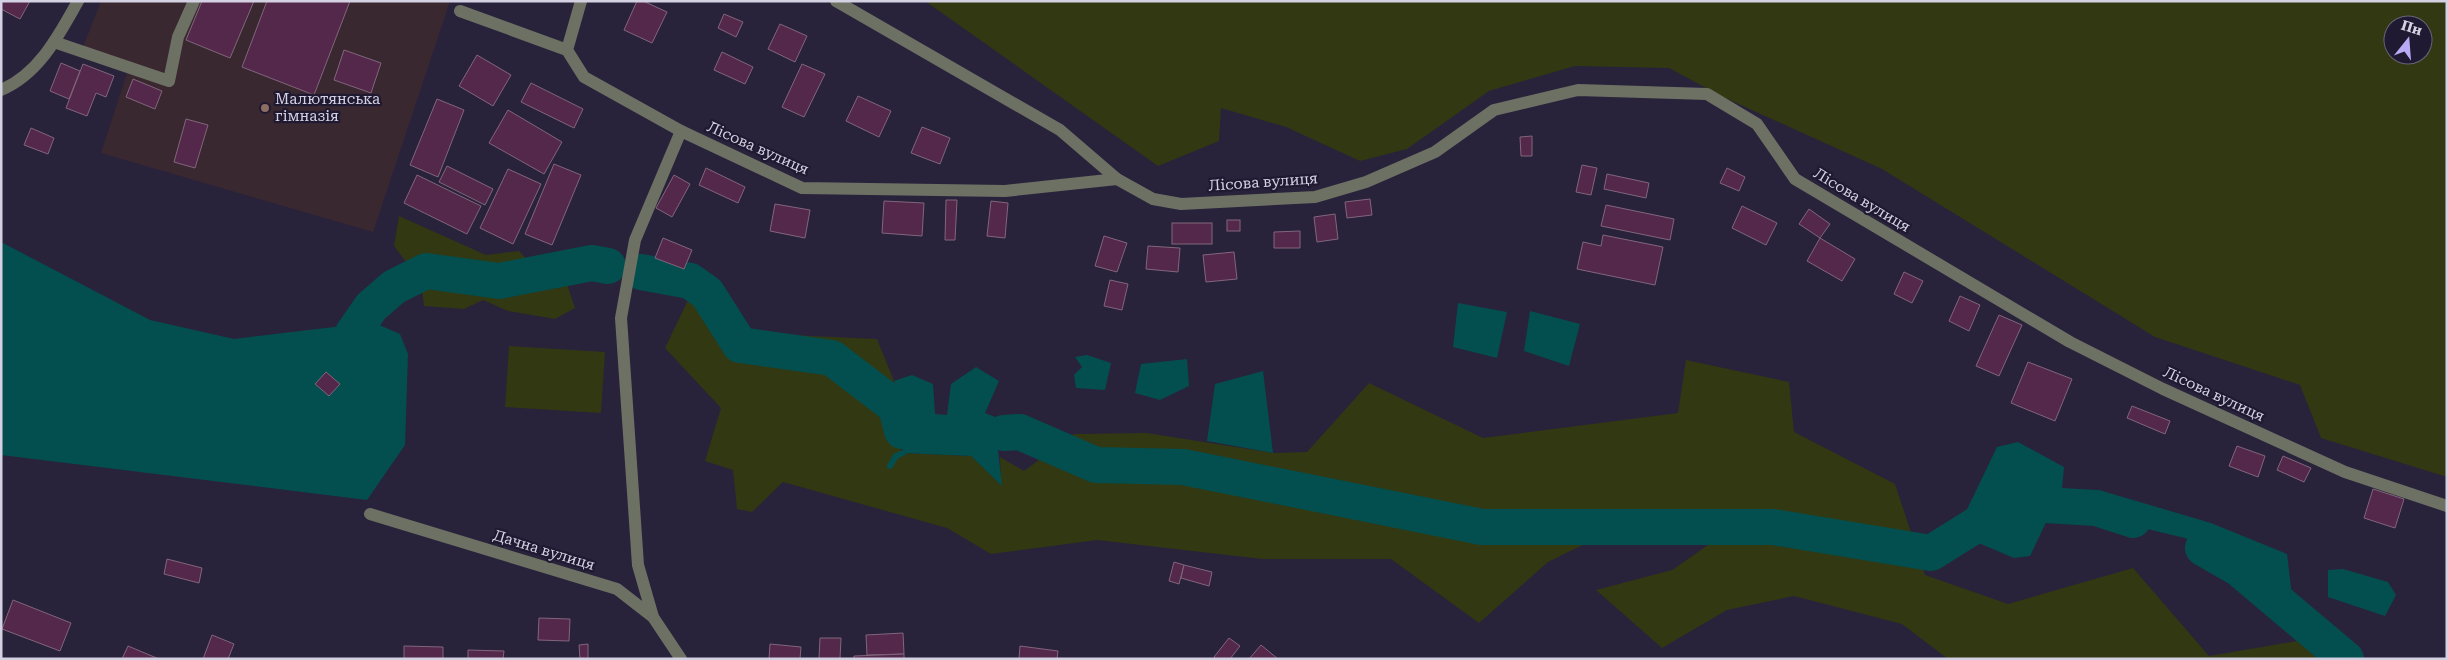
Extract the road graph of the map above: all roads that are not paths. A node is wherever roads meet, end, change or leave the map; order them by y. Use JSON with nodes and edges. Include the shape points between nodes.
{"nodes":[{"id":1,"x":78,"y":1,"type":"edge"},
{"id":2,"x":194,"y":1,"type":"edge"},
{"id":3,"x":581,"y":1,"type":"edge"},
{"id":4,"x":836,"y":1,"type":"edge"},
{"id":5,"x":460,"y":11,"type":"dead end"},
{"id":6,"x":54,"y":42,"type":"junction"},
{"id":7,"x":567,"y":50,"type":"junction"},
{"id":8,"x":1,"y":90,"type":"edge"},
{"id":9,"x":681,"y":131,"type":"junction"},
{"id":10,"x":1117,"y":179,"type":"junction"},
{"id":11,"x":2447,"y":506,"type":"edge"},
{"id":12,"x":370,"y":514,"type":"dead end"},
{"id":13,"x":653,"y":618,"type":"junction"},
{"id":14,"x":681,"y":659,"type":"edge"}],
"edges":[{"from":1,"to":6,"type":"street"},
{"from":2,"to":6,"type":"street","via":[[178,37],[169,81]]},
{"from":3,"to":7,"type":"street"},
{"from":4,"to":10,"type":"street","name":"Лісова вулиця","via":[[1060,130]]},
{"from":5,"to":7,"type":"street"},
{"from":6,"to":8,"type":"street","via":[[40,62]]},
{"from":7,"to":9,"type":"street","name":"Лісова вулиця","via":[[584,77]]},
{"from":9,"to":10,"type":"street","name":"Лісова вулиця","via":[[802,188],[1005,191]]},
{"from":9,"to":13,"type":"street","via":[[635,240],[621,318],[638,564]]},
{"from":10,"to":11,"type":"street","name":"Лісова вулиця","via":[[1153,199],[1181,204],[1315,197],[1366,182],[1435,152],[1494,110],[1578,90],[1706,94],[1757,124],[1795,179],[2070,342],[2163,389],[2345,472]]},
{"from":12,"to":13,"type":"street","name":"Дачна вулиця","via":[[617,589]]},
{"from":13,"to":14,"type":"street","name":"Дачна вулиця"}]}
